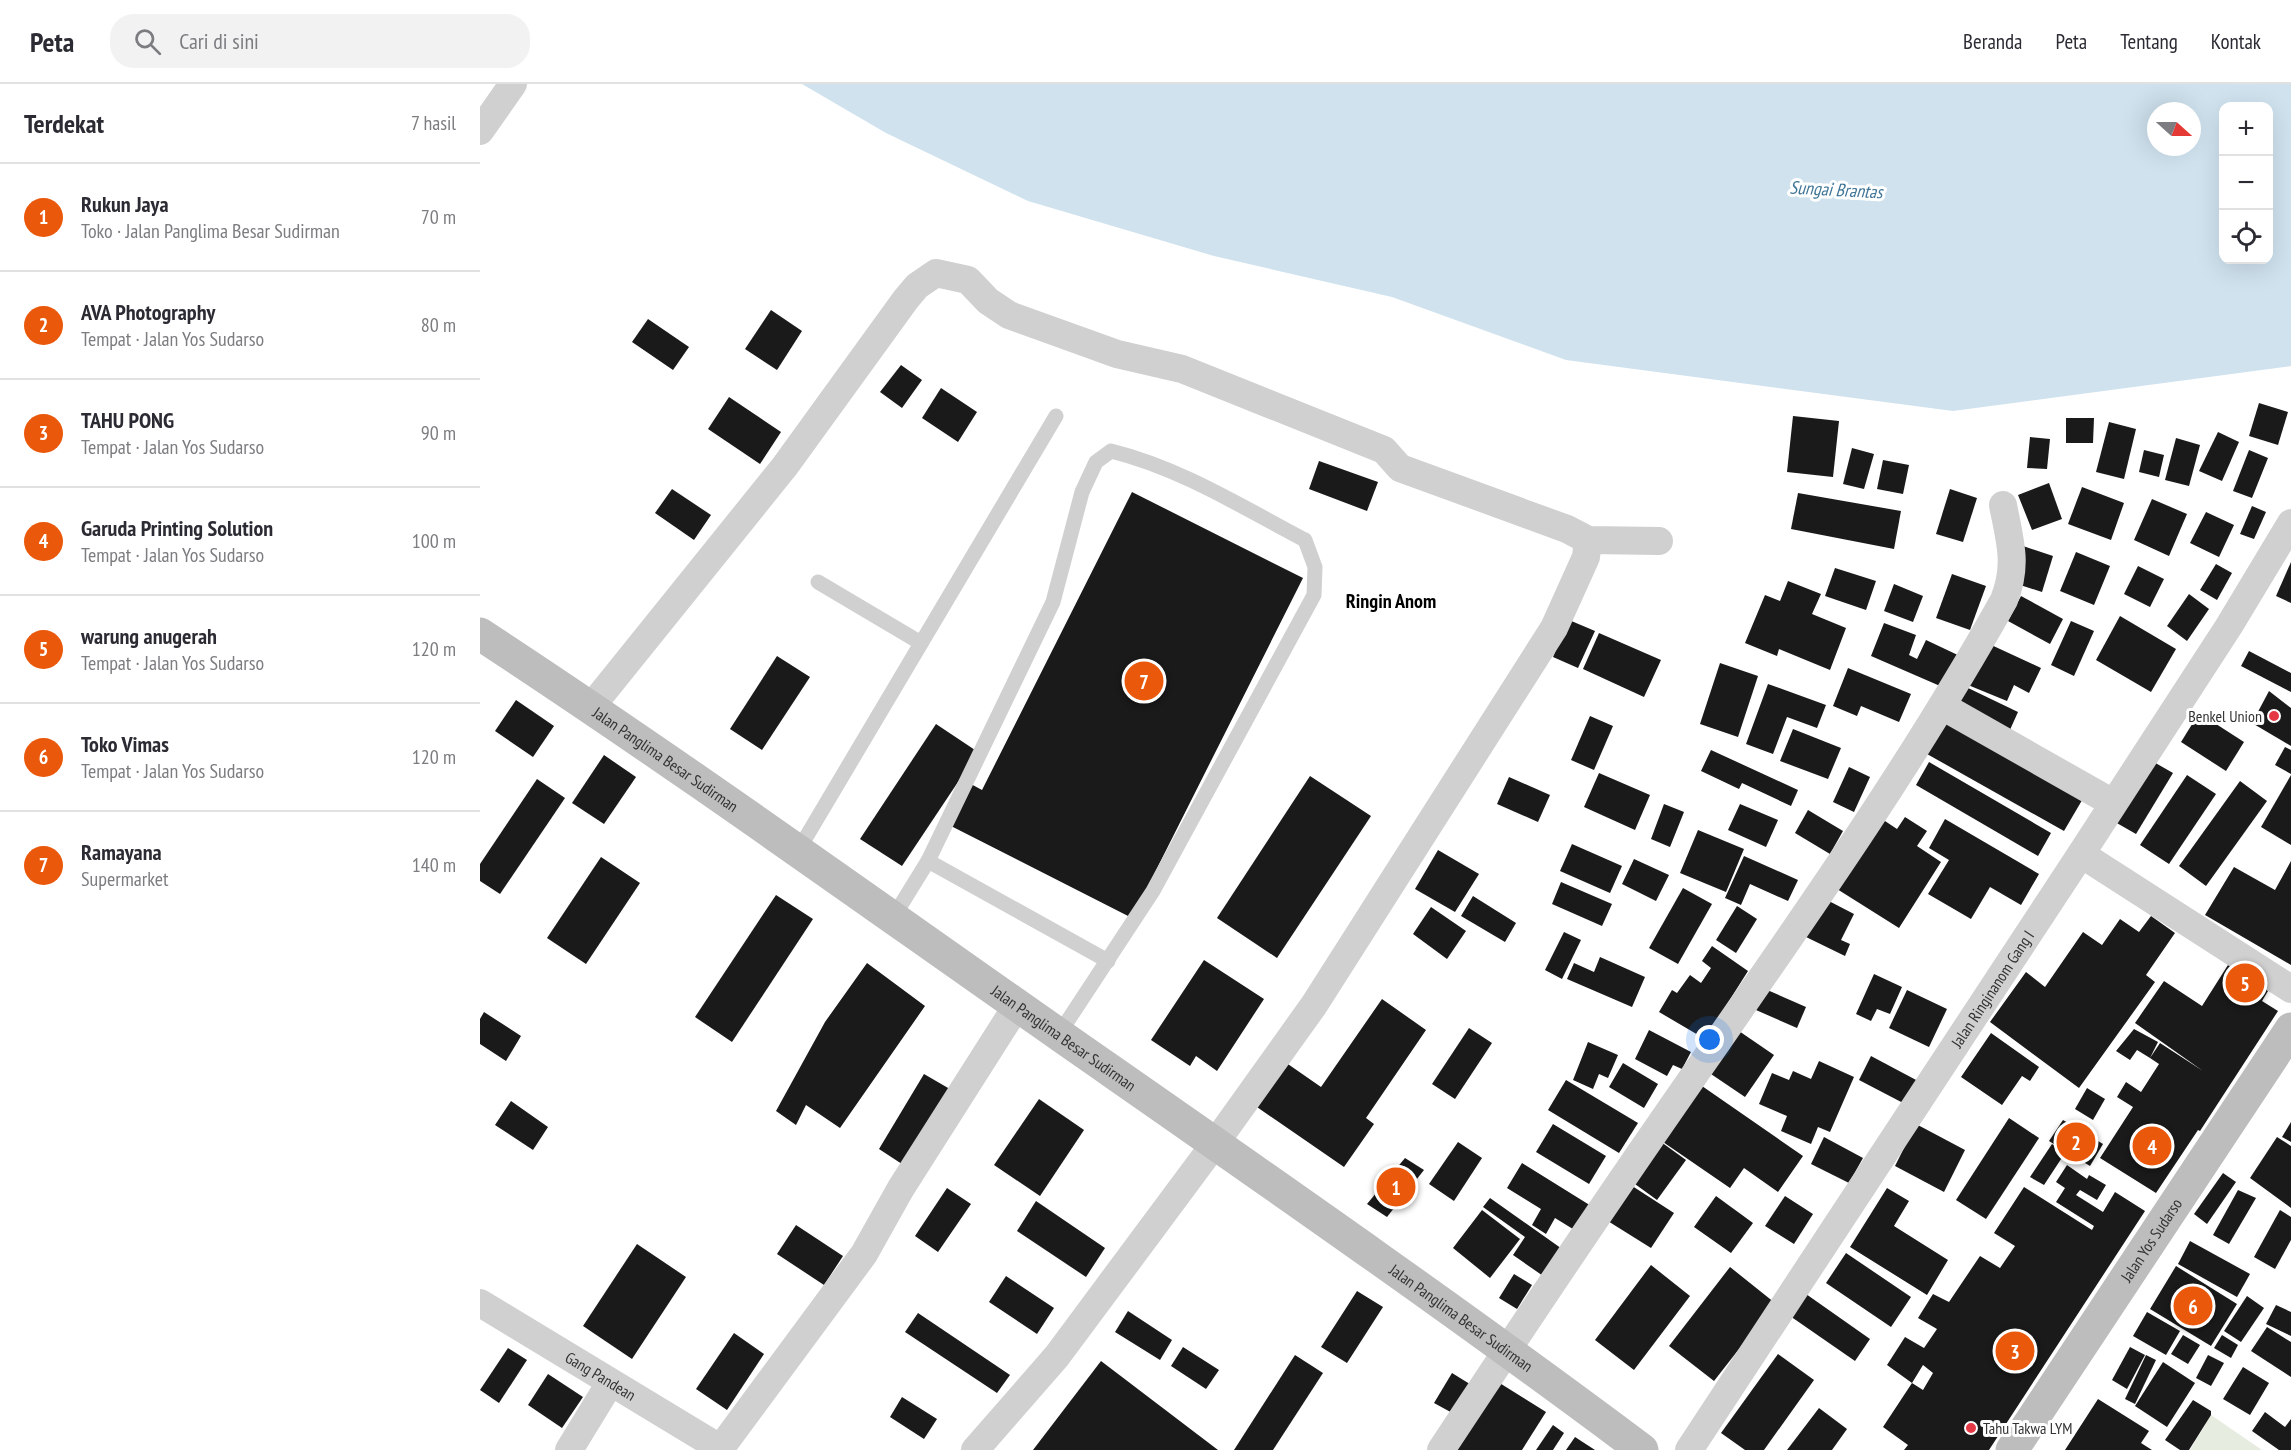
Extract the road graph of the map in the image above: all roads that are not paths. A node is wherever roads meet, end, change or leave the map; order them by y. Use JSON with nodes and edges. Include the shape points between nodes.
{"nodes":[{"id":1,"x":513,"y":84,"type":"edge"},
{"id":2,"x":480,"y":131,"type":"edge"},
{"id":3,"x":1056,"y":416,"type":"dead end"},
{"id":4,"x":2003,"y":505,"type":"dead end"},
{"id":5,"x":2291,"y":523,"type":"edge"},
{"id":6,"x":1588,"y":540,"type":"junction"},
{"id":7,"x":1659,"y":541,"type":"dead end"},
{"id":8,"x":818,"y":582,"type":"dead end"},
{"id":9,"x":480,"y":634,"type":"edge"},
{"id":10,"x":921,"y":643,"type":"junction"},
{"id":11,"x":1942,"y":706,"type":"junction"},
{"id":12,"x":591,"y":707,"type":"junction"},
{"id":13,"x":2113,"y":803,"type":"junction"},
{"id":14,"x":799,"y":849,"type":"junction"},
{"id":15,"x":2081,"y":854,"type":"junction"},
{"id":16,"x":928,"y":861,"type":"junction"},
{"id":17,"x":894,"y":916,"type":"junction"},
{"id":18,"x":1108,"y":962,"type":"junction"},
{"id":19,"x":2291,"y":989,"type":"edge"},
{"id":20,"x":1018,"y":1004,"type":"junction"},
{"id":21,"x":2291,"y":1029,"type":"edge"},
{"id":22,"x":1059,"y":1034,"type":"junction"},
{"id":23,"x":1216,"y":1143,"type":"junction"},
{"id":24,"x":480,"y":1303,"type":"edge"},
{"id":25,"x":1507,"y":1349,"type":"junction"},
{"id":26,"x":610,"y":1383,"type":"junction"},
{"id":27,"x":721,"y":1449,"type":"edge"},
{"id":28,"x":569,"y":1450,"type":"edge"},
{"id":29,"x":975,"y":1450,"type":"edge"},
{"id":30,"x":1441,"y":1450,"type":"edge"},
{"id":31,"x":1642,"y":1450,"type":"edge"},
{"id":32,"x":1689,"y":1450,"type":"edge"},
{"id":33,"x":2012,"y":1450,"type":"edge"}],
"edges":[{"from":1,"to":2,"type":"street"},
{"from":3,"to":10,"type":"lane"},
{"from":4,"to":11,"type":"street","via":[[2013,556],[2011,581],[2004,600]]},
{"from":5,"to":13,"type":"street","name":"Jalan Ringinanom Gang I"},
{"from":6,"to":7,"type":"street"},
{"from":6,"to":12,"type":"street","via":[[1400,468],[1384,450],[1182,369],[1129,356],[1009,315],[968,280],[936,273],[906,299],[785,466]]},
{"from":6,"to":23,"type":"street","via":[[1586,557],[1554,628],[1314,1005]]},
{"from":8,"to":10,"type":"lane"},
{"from":9,"to":12,"type":"main road","name":"Jalan Panglima Besar Sudirman"},
{"from":10,"to":14,"type":"lane"},
{"from":11,"to":13,"type":"street"},
{"from":11,"to":25,"type":"street","via":[[1901,775],[1804,919]]},
{"from":12,"to":14,"type":"main road","name":"Jalan Panglima Besar Sudirman"},
{"from":13,"to":15,"type":"street","name":"Jalan Ringinanom Gang I"},
{"from":14,"to":17,"type":"main road","name":"Jalan Panglima Besar Sudirman"},
{"from":15,"to":19,"type":"street"},
{"from":15,"to":32,"type":"street","name":"Jalan Ringinanom Gang I"},
{"from":16,"to":17,"type":"lane"},
{"from":16,"to":18,"type":"lane"},
{"from":16,"to":18,"type":"lane","via":[[1053,602],[1082,492],[1096,462],[1111,451],[1140,458],[1305,540],[1315,567],[1314,595],[1153,891]]},
{"from":17,"to":20,"type":"main road","name":"Jalan Panglima Besar Sudirman"},
{"from":18,"to":22,"type":"lane"},
{"from":20,"to":22,"type":"main road","name":"Jalan Panglima Besar Sudirman"},
{"from":20,"to":27,"type":"street","via":[[901,1188],[864,1254]]},
{"from":21,"to":33,"type":"main road","name":"Jalan Yos Sudarso"},
{"from":22,"to":23,"type":"main road","name":"Jalan Panglima Besar Sudirman"},
{"from":23,"to":25,"type":"main road","name":"Jalan Panglima Besar Sudirman"},
{"from":23,"to":29,"type":"street","via":[[1057,1356]]},
{"from":24,"to":26,"type":"street","name":"Gang Pandean"},
{"from":25,"to":30,"type":"street"},
{"from":25,"to":31,"type":"main road","name":"Jalan Panglima Besar Sudirman"},
{"from":26,"to":27,"type":"street","name":"Gang Pandean"},
{"from":26,"to":28,"type":"street"}]}
